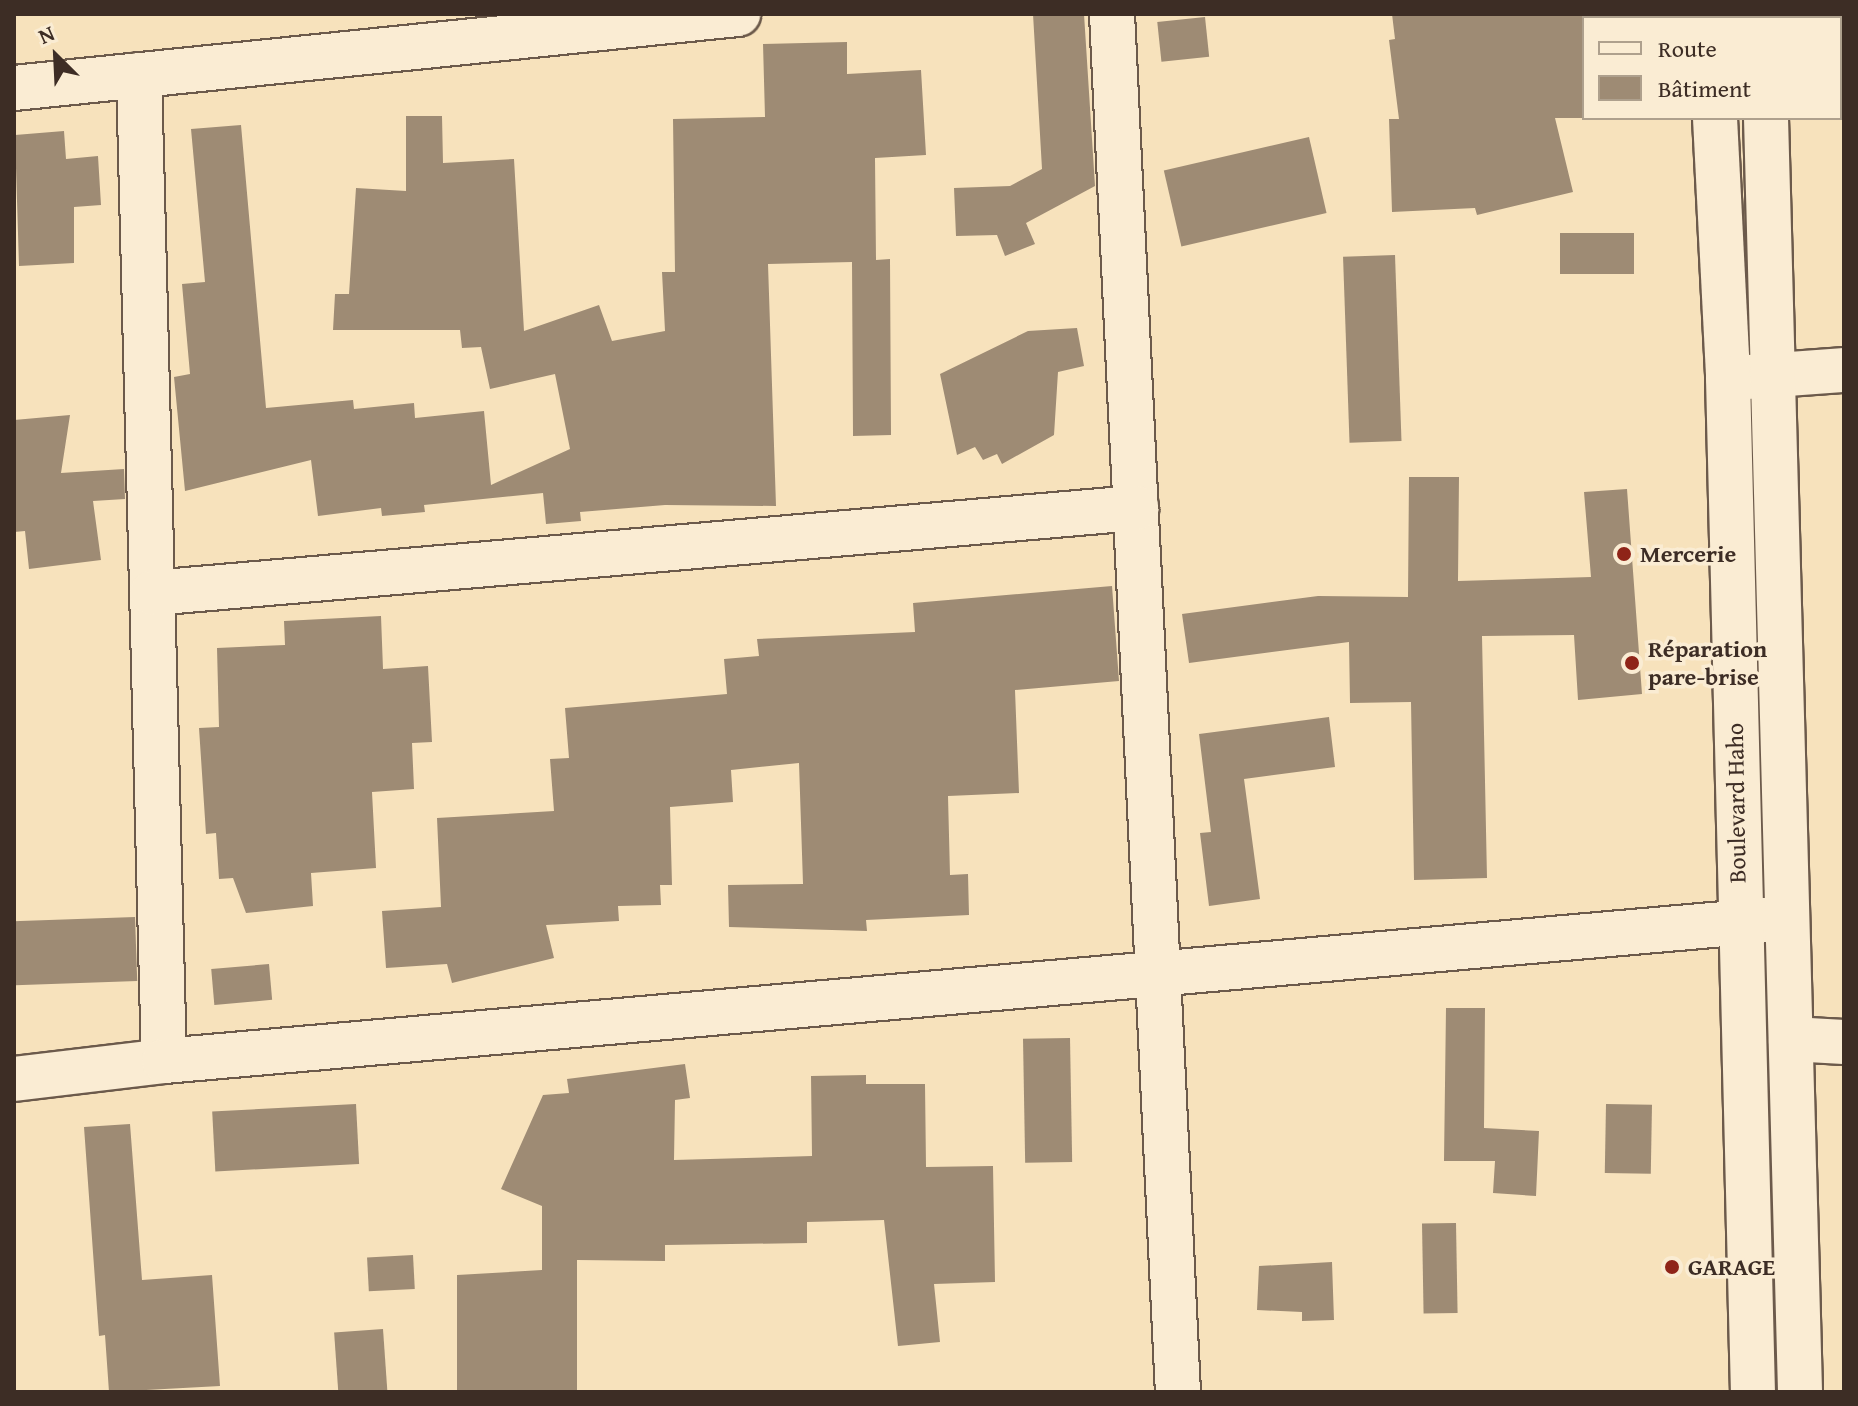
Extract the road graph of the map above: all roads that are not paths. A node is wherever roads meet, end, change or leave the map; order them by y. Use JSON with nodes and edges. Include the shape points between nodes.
{"nodes":[{"id":1,"x":738,"y":14,"type":"edge"},
{"id":2,"x":1112,"y":14,"type":"edge"},
{"id":3,"x":139,"y":75,"type":"junction"},
{"id":4,"x":14,"y":88,"type":"edge"},
{"id":5,"x":1715,"y":120,"type":"edge"},
{"id":6,"x":1766,"y":120,"type":"edge"},
{"id":7,"x":1844,"y":370,"type":"edge"},
{"id":8,"x":1775,"y":375,"type":"junction"},
{"id":9,"x":1728,"y":378,"type":"junction"},
{"id":10,"x":1136,"y":508,"type":"junction"},
{"id":11,"x":152,"y":593,"type":"junction"},
{"id":12,"x":1788,"y":919,"type":"junction"},
{"id":13,"x":1738,"y":921,"type":"junction"},
{"id":14,"x":1158,"y":971,"type":"junction"},
{"id":15,"x":1791,"y":1039,"type":"junction"},
{"id":16,"x":1844,"y":1042,"type":"edge"},
{"id":17,"x":164,"y":1061,"type":"junction"},
{"id":18,"x":14,"y":1079,"type":"edge"},
{"id":19,"x":1178,"y":1392,"type":"edge"},
{"id":20,"x":1753,"y":1392,"type":"edge"},
{"id":21,"x":1800,"y":1392,"type":"edge"}],
"edges":[{"from":1,"to":3,"type":"street"},
{"from":2,"to":10,"type":"street"},
{"from":3,"to":4,"type":"street"},
{"from":3,"to":11,"type":"street"},
{"from":5,"to":9,"type":"street","name":"Boulevard Haho"},
{"from":6,"to":8,"type":"street","name":"Boulevard Haho"},
{"from":7,"to":8,"type":"street"},
{"from":8,"to":9,"type":"street"},
{"from":8,"to":12,"type":"street","name":"Boulevard Haho"},
{"from":9,"to":13,"type":"street","name":"Boulevard Haho"},
{"from":10,"to":11,"type":"street"},
{"from":10,"to":14,"type":"street"},
{"from":11,"to":17,"type":"street"},
{"from":12,"to":13,"type":"street"},
{"from":12,"to":15,"type":"street","name":"Boulevard Haho"},
{"from":13,"to":14,"type":"street"},
{"from":13,"to":20,"type":"street","name":"Boulevard Haho"},
{"from":14,"to":17,"type":"street"},
{"from":14,"to":19,"type":"street"},
{"from":15,"to":16,"type":"street"},
{"from":15,"to":21,"type":"street","name":"Boulevard Haho"},
{"from":17,"to":18,"type":"street"}]}
